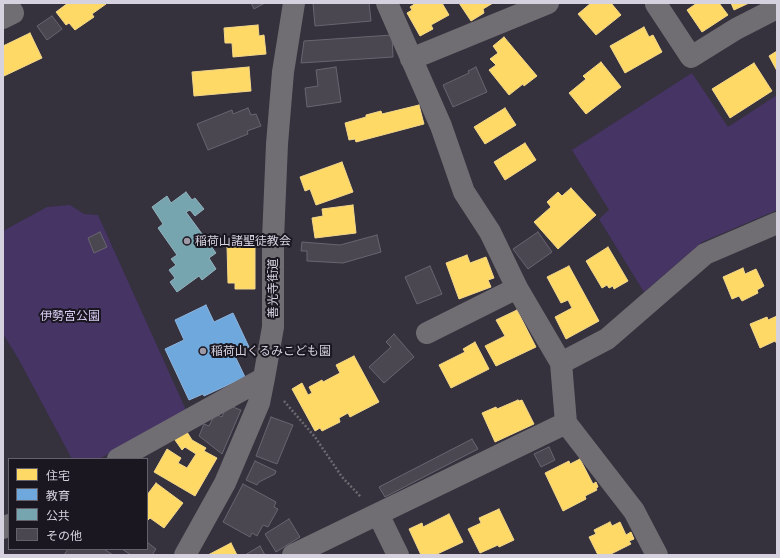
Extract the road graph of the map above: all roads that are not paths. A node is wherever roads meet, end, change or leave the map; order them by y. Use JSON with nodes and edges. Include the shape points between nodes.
{"nodes":[{"id":1,"x":7,"y":3,"type":"edge"},
{"id":2,"x":294,"y":3,"type":"edge"},
{"id":3,"x":387,"y":3,"type":"edge"},
{"id":4,"x":548,"y":3,"type":"edge"},
{"id":5,"x":656,"y":4,"type":"edge"},
{"id":6,"x":777,"y":8,"type":"edge"},
{"id":7,"x":3,"y":18,"type":"edge"},
{"id":8,"x":411,"y":59,"type":"junction"},
{"id":9,"x":777,"y":222,"type":"edge"},
{"id":10,"x":517,"y":288,"type":"junction"},
{"id":11,"x":427,"y":333,"type":"dead end"},
{"id":12,"x":561,"y":363,"type":"junction"},
{"id":13,"x":264,"y":378,"type":"junction"},
{"id":14,"x":566,"y":423,"type":"junction"},
{"id":15,"x":120,"y":458,"type":"edge"},
{"id":16,"x":378,"y":514,"type":"junction"},
{"id":17,"x":185,"y":555,"type":"edge"},
{"id":18,"x":292,"y":555,"type":"edge"},
{"id":19,"x":398,"y":555,"type":"edge"},
{"id":20,"x":657,"y":555,"type":"edge"}],
"edges":[{"from":1,"to":7,"type":"street","via":[[13,13]]},
{"from":2,"to":13,"type":"street","name":"善光寺街道","via":[[283,72],[277,144],[273,326]]},
{"from":3,"to":8,"type":"street"},
{"from":4,"to":8,"type":"street"},
{"from":5,"to":6,"type":"street","via":[[691,57],[736,28]]},
{"from":8,"to":10,"type":"street","via":[[441,126],[464,192],[490,232]]},
{"from":9,"to":12,"type":"street","via":[[705,254],[607,340]]},
{"from":10,"to":11,"type":"street"},
{"from":10,"to":12,"type":"street"},
{"from":12,"to":14,"type":"street"},
{"from":13,"to":15,"type":"street"},
{"from":13,"to":17,"type":"street","name":"善光寺街道","via":[[259,403],[225,483]]},
{"from":14,"to":16,"type":"street"},
{"from":14,"to":20,"type":"street","via":[[634,510]]},
{"from":16,"to":18,"type":"street"},
{"from":16,"to":19,"type":"street"}]}
